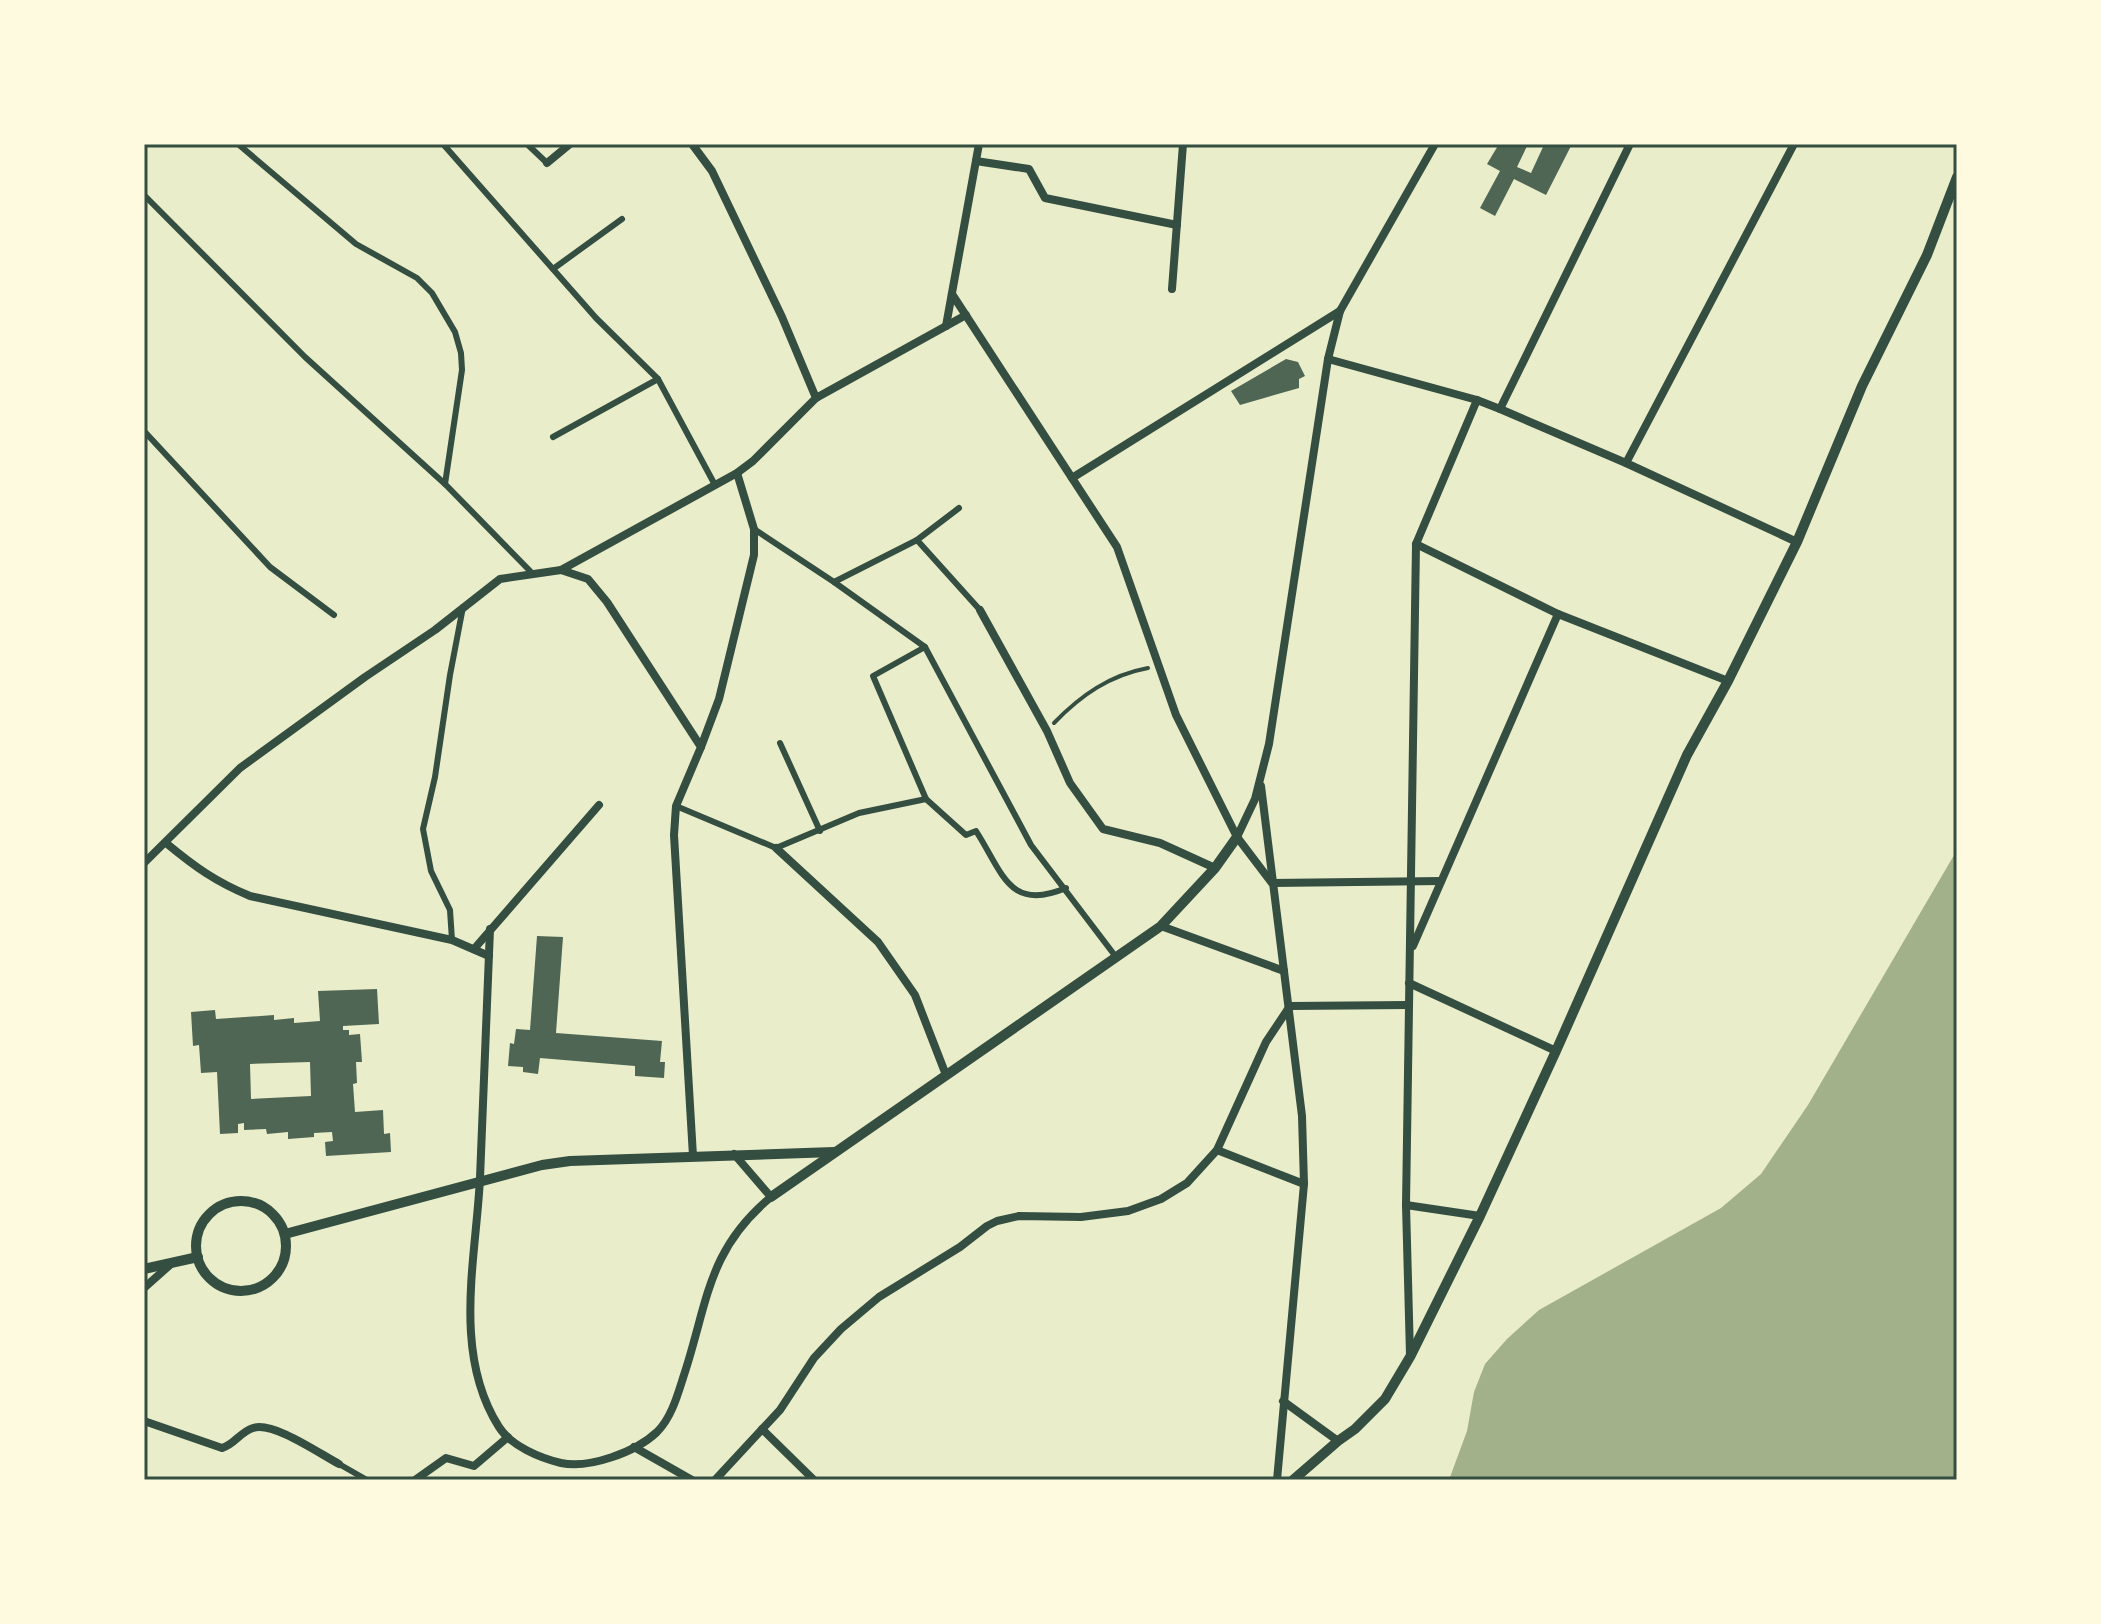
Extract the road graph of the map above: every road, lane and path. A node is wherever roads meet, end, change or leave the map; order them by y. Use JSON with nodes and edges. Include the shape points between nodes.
{"nodes":[{"id":1,"x":238,"y":144,"type":"edge"},
{"id":2,"x":443,"y":144,"type":"edge"},
{"id":3,"x":527,"y":144,"type":"edge"},
{"id":4,"x":570,"y":144,"type":"edge"},
{"id":5,"x":692,"y":144,"type":"edge"},
{"id":6,"x":979,"y":144,"type":"edge"},
{"id":7,"x":1183,"y":144,"type":"edge"},
{"id":8,"x":1435,"y":144,"type":"edge"},
{"id":9,"x":1630,"y":144,"type":"edge"},
{"id":10,"x":1794,"y":144,"type":"edge"},
{"id":11,"x":976,"y":161,"type":"junction"},
{"id":12,"x":547,"y":163,"type":"joint"},
{"id":13,"x":1957,"y":177,"type":"edge"},
{"id":14,"x":144,"y":195,"type":"edge"},
{"id":15,"x":622,"y":219,"type":"dead end"},
{"id":16,"x":1177,"y":225,"type":"junction"},
{"id":17,"x":553,"y":269,"type":"junction"},
{"id":18,"x":1172,"y":289,"type":"dead end"},
{"id":19,"x":952,"y":294,"type":"junction"},
{"id":20,"x":1340,"y":311,"type":"junction"},
{"id":21,"x":966,"y":315,"type":"junction"},
{"id":22,"x":946,"y":326,"type":"junction"},
{"id":23,"x":1328,"y":359,"type":"junction"},
{"id":24,"x":658,"y":379,"type":"junction"},
{"id":25,"x":816,"y":398,"type":"junction"},
{"id":26,"x":1477,"y":400,"type":"junction"},
{"id":27,"x":1500,"y":409,"type":"junction"},
{"id":28,"x":144,"y":431,"type":"edge"},
{"id":29,"x":553,"y":437,"type":"dead end"},
{"id":30,"x":1626,"y":463,"type":"junction"},
{"id":31,"x":737,"y":473,"type":"junction"},
{"id":32,"x":1072,"y":478,"type":"junction"},
{"id":33,"x":445,"y":484,"type":"junction"},
{"id":34,"x":715,"y":485,"type":"junction"},
{"id":35,"x":959,"y":508,"type":"dead end"},
{"id":36,"x":754,"y":529,"type":"junction"},
{"id":37,"x":917,"y":540,"type":"junction"},
{"id":38,"x":1797,"y":542,"type":"junction"},
{"id":39,"x":1416,"y":544,"type":"junction"},
{"id":40,"x":561,"y":570,"type":"junction"},
{"id":41,"x":533,"y":574,"type":"junction"},
{"id":42,"x":834,"y":582,"type":"junction"},
{"id":43,"x":463,"y":607,"type":"junction"},
{"id":44,"x":980,"y":610,"type":"joint"},
{"id":45,"x":1558,"y":614,"type":"junction"},
{"id":46,"x":334,"y":615,"type":"dead end"},
{"id":47,"x":925,"y":647,"type":"junction"},
{"id":48,"x":1159,"y":666,"type":"junction"},
{"id":49,"x":1728,"y":681,"type":"junction"},
{"id":50,"x":1047,"y":731,"type":"junction"},
{"id":51,"x":780,"y":743,"type":"dead end"},
{"id":52,"x":701,"y":747,"type":"junction"},
{"id":53,"x":1261,"y":781,"type":"junction"},
{"id":54,"x":926,"y":799,"type":"junction"},
{"id":55,"x":599,"y":805,"type":"dead end"},
{"id":56,"x":676,"y":806,"type":"junction"},
{"id":57,"x":820,"y":831,"type":"junction"},
{"id":58,"x":1237,"y":837,"type":"junction"},
{"id":59,"x":166,"y":843,"type":"junction"},
{"id":60,"x":776,"y":848,"type":"junction"},
{"id":61,"x":144,"y":863,"type":"edge"},
{"id":62,"x":1215,"y":868,"type":"junction"},
{"id":63,"x":1412,"y":881,"type":"junction"},
{"id":64,"x":1441,"y":881,"type":"junction"},
{"id":65,"x":1272,"y":883,"type":"junction"},
{"id":66,"x":1066,"y":888,"type":"junction"},
{"id":67,"x":1161,"y":926,"type":"junction"},
{"id":68,"x":490,"y":929,"type":"junction"},
{"id":69,"x":452,"y":940,"type":"junction"},
{"id":70,"x":474,"y":949,"type":"junction"},
{"id":71,"x":1411,"y":950,"type":"junction"},
{"id":72,"x":489,"y":956,"type":"junction"},
{"id":73,"x":1116,"y":957,"type":"junction"},
{"id":74,"x":1284,"y":971,"type":"junction"},
{"id":75,"x":1409,"y":983,"type":"junction"},
{"id":76,"x":1408,"y":1005,"type":"junction"},
{"id":77,"x":1290,"y":1006,"type":"junction"},
{"id":78,"x":1556,"y":1051,"type":"junction"},
{"id":79,"x":946,"y":1075,"type":"junction"},
{"id":80,"x":1217,"y":1150,"type":"junction"},
{"id":81,"x":836,"y":1151,"type":"junction"},
{"id":82,"x":734,"y":1154,"type":"junction"},
{"id":83,"x":693,"y":1156,"type":"junction"},
{"id":84,"x":480,"y":1182,"type":"junction"},
{"id":85,"x":1304,"y":1184,"type":"junction"},
{"id":86,"x":771,"y":1197,"type":"junction"},
{"id":87,"x":1406,"y":1205,"type":"junction"},
{"id":88,"x":1480,"y":1216,"type":"junction"},
{"id":89,"x":285,"y":1234,"type":"junction"},
{"id":90,"x":198,"y":1257,"type":"junction"},
{"id":91,"x":172,"y":1263,"type":"junction"},
{"id":92,"x":144,"y":1269,"type":"edge"},
{"id":93,"x":144,"y":1288,"type":"edge"},
{"id":94,"x":1410,"y":1357,"type":"junction"},
{"id":95,"x":1283,"y":1401,"type":"junction"},
{"id":96,"x":144,"y":1421,"type":"edge"},
{"id":97,"x":762,"y":1429,"type":"junction"},
{"id":98,"x":508,"y":1437,"type":"junction"},
{"id":99,"x":1338,"y":1441,"type":"junction"},
{"id":100,"x":634,"y":1447,"type":"junction"},
{"id":101,"x":339,"y":1464,"type":"joint"},
{"id":102,"x":367,"y":1480,"type":"edge"},
{"id":103,"x":415,"y":1480,"type":"edge"},
{"id":104,"x":692,"y":1480,"type":"edge"},
{"id":105,"x":715,"y":1480,"type":"edge"},
{"id":106,"x":814,"y":1480,"type":"edge"},
{"id":107,"x":1277,"y":1480,"type":"edge"},
{"id":108,"x":1293,"y":1480,"type":"edge"}],
"edges":[{"from":1,"to":33,"type":"street","via":[[356,244],[417,278],[446,314],[462,370]]},
{"from":2,"to":17,"type":"street"},
{"from":3,"to":12,"type":"street"},
{"from":4,"to":12,"type":"street"},
{"from":5,"to":25,"type":"street","via":[[712,171]]},
{"from":6,"to":11,"type":"street"},
{"from":7,"to":16,"type":"street"},
{"from":8,"to":20,"type":"street"},
{"from":9,"to":27,"type":"street"},
{"from":10,"to":30,"type":"street"},
{"from":11,"to":16,"type":"street","via":[[1029,169],[1045,198]]},
{"from":11,"to":19,"type":"street"},
{"from":13,"to":38,"type":"street"},
{"from":14,"to":33,"type":"street","via":[[305,357]]},
{"from":15,"to":17,"type":"street"},
{"from":16,"to":18,"type":"street"},
{"from":17,"to":24,"type":"street"},
{"from":19,"to":21,"type":"street"},
{"from":19,"to":22,"type":"street"},
{"from":20,"to":23,"type":"street"},
{"from":20,"to":32,"type":"street"},
{"from":21,"to":22,"type":"street"},
{"from":21,"to":32,"type":"street"},
{"from":22,"to":25,"type":"street"},
{"from":23,"to":26,"type":"street"},
{"from":23,"to":53,"type":"street"},
{"from":24,"to":29,"type":"street"},
{"from":24,"to":34,"type":"street"},
{"from":25,"to":31,"type":"street"},
{"from":26,"to":27,"type":"street"},
{"from":26,"to":39,"type":"street"},
{"from":27,"to":30,"type":"street"},
{"from":28,"to":46,"type":"street","via":[[270,567]]},
{"from":30,"to":38,"type":"street"},
{"from":31,"to":34,"type":"street"},
{"from":31,"to":36,"type":"street"},
{"from":32,"to":48,"type":"street","via":[[1117,547]]},
{"from":33,"to":41,"type":"street"},
{"from":34,"to":40,"type":"street"},
{"from":35,"to":37,"type":"street"},
{"from":36,"to":42,"type":"street"},
{"from":36,"to":52,"type":"street","via":[[754,555],[738,631]]},
{"from":37,"to":42,"type":"street"},
{"from":37,"to":44,"type":"street"},
{"from":38,"to":49,"type":"street"},
{"from":39,"to":45,"type":"street"},
{"from":39,"to":63,"type":"street"},
{"from":40,"to":41,"type":"street"},
{"from":40,"to":52,"type":"street","via":[[588,579],[607,602]]},
{"from":41,"to":43,"type":"street","via":[[500,579]]},
{"from":42,"to":47,"type":"street"},
{"from":43,"to":59,"type":"street","via":[[240,768]]},
{"from":43,"to":69,"type":"street","via":[[423,829],[431,871],[450,910]]},
{"from":44,"to":50,"type":"street"},
{"from":45,"to":49,"type":"street"},
{"from":45,"to":64,"type":"street"},
{"from":47,"to":54,"type":"street","via":[[873,676]]},
{"from":47,"to":66,"type":"street","via":[[1031,845]]},
{"from":48,"to":50,"type":"path","via":[[1089,691]]},
{"from":48,"to":58,"type":"street","via":[[1176,715]]},
{"from":49,"to":78,"type":"street","via":[[1687,755]]},
{"from":50,"to":62,"type":"street","via":[[1070,783],[1103,829],[1160,843]]},
{"from":51,"to":57,"type":"street"},
{"from":52,"to":56,"type":"street"},
{"from":53,"to":58,"type":"street"},
{"from":53,"to":65,"type":"street"},
{"from":54,"to":57,"type":"street","via":[[859,813]]},
{"from":54,"to":66,"type":"street","via":[[966,835],[976,831],[1015,891],[1032,897]]},
{"from":55,"to":68,"type":"street"},
{"from":56,"to":60,"type":"street"},
{"from":56,"to":83,"type":"street"},
{"from":57,"to":60,"type":"street"},
{"from":58,"to":62,"type":"street"},
{"from":58,"to":65,"type":"street"},
{"from":59,"to":61,"type":"street"},
{"from":59,"to":69,"type":"street","via":[[222,885],[250,896]]},
{"from":60,"to":79,"type":"street","via":[[878,942],[915,995]]},
{"from":62,"to":67,"type":"street"},
{"from":63,"to":64,"type":"street"},
{"from":63,"to":65,"type":"street"},
{"from":63,"to":71,"type":"street"},
{"from":64,"to":71,"type":"street"},
{"from":65,"to":74,"type":"street"},
{"from":66,"to":73,"type":"street"},
{"from":67,"to":73,"type":"street"},
{"from":67,"to":74,"type":"street"},
{"from":68,"to":70,"type":"street"},
{"from":68,"to":72,"type":"street"},
{"from":69,"to":70,"type":"street"},
{"from":70,"to":72,"type":"street"},
{"from":71,"to":75,"type":"street"},
{"from":72,"to":84,"type":"street"},
{"from":73,"to":79,"type":"street"},
{"from":74,"to":77,"type":"street"},
{"from":75,"to":76,"type":"street"},
{"from":75,"to":78,"type":"street"},
{"from":76,"to":77,"type":"street"},
{"from":76,"to":87,"type":"street"},
{"from":77,"to":80,"type":"street","via":[[1266,1042]]},
{"from":77,"to":85,"type":"street"},
{"from":78,"to":88,"type":"street"},
{"from":79,"to":81,"type":"street"},
{"from":80,"to":85,"type":"street"},
{"from":80,"to":97,"type":"street","via":[[1187,1183],[1147,1205],[1100,1216],[1019,1216],[987,1226],[879,1297],[841,1329]]},
{"from":81,"to":82,"type":"street"},
{"from":81,"to":86,"type":"street"},
{"from":82,"to":83,"type":"street"},
{"from":82,"to":86,"type":"street"},
{"from":83,"to":84,"type":"street","via":[[570,1161]]},
{"from":84,"to":89,"type":"street"},
{"from":84,"to":98,"type":"street","via":[[472,1340],[489,1407]]},
{"from":85,"to":95,"type":"street"},
{"from":86,"to":100,"type":"street","via":[[747,1218],[721,1255],[671,1411],[656,1433]]},
{"from":87,"to":88,"type":"street"},
{"from":87,"to":94,"type":"street"},
{"from":88,"to":94,"type":"street"},
{"from":89,"to":90,"type":"street","via":[[280,1269],[250,1290],[214,1282]]},
{"from":89,"to":90,"type":"street","via":[[270,1210],[235,1201],[214,1209],[204,1220],[196,1241]]},
{"from":90,"to":91,"type":"street"},
{"from":91,"to":92,"type":"street"},
{"from":91,"to":93,"type":"street"},
{"from":94,"to":99,"type":"street","via":[[1385,1399]]},
{"from":95,"to":99,"type":"street"},
{"from":95,"to":107,"type":"street"},
{"from":96,"to":101,"type":"street","via":[[222,1448],[256,1426],[269,1427]]},
{"from":97,"to":105,"type":"street"},
{"from":97,"to":106,"type":"street"},
{"from":98,"to":100,"type":"street","via":[[546,1459],[570,1465]]},
{"from":98,"to":103,"type":"street","via":[[474,1466],[446,1458]]},
{"from":99,"to":108,"type":"street"},
{"from":100,"to":104,"type":"street"},
{"from":101,"to":102,"type":"street"}]}
